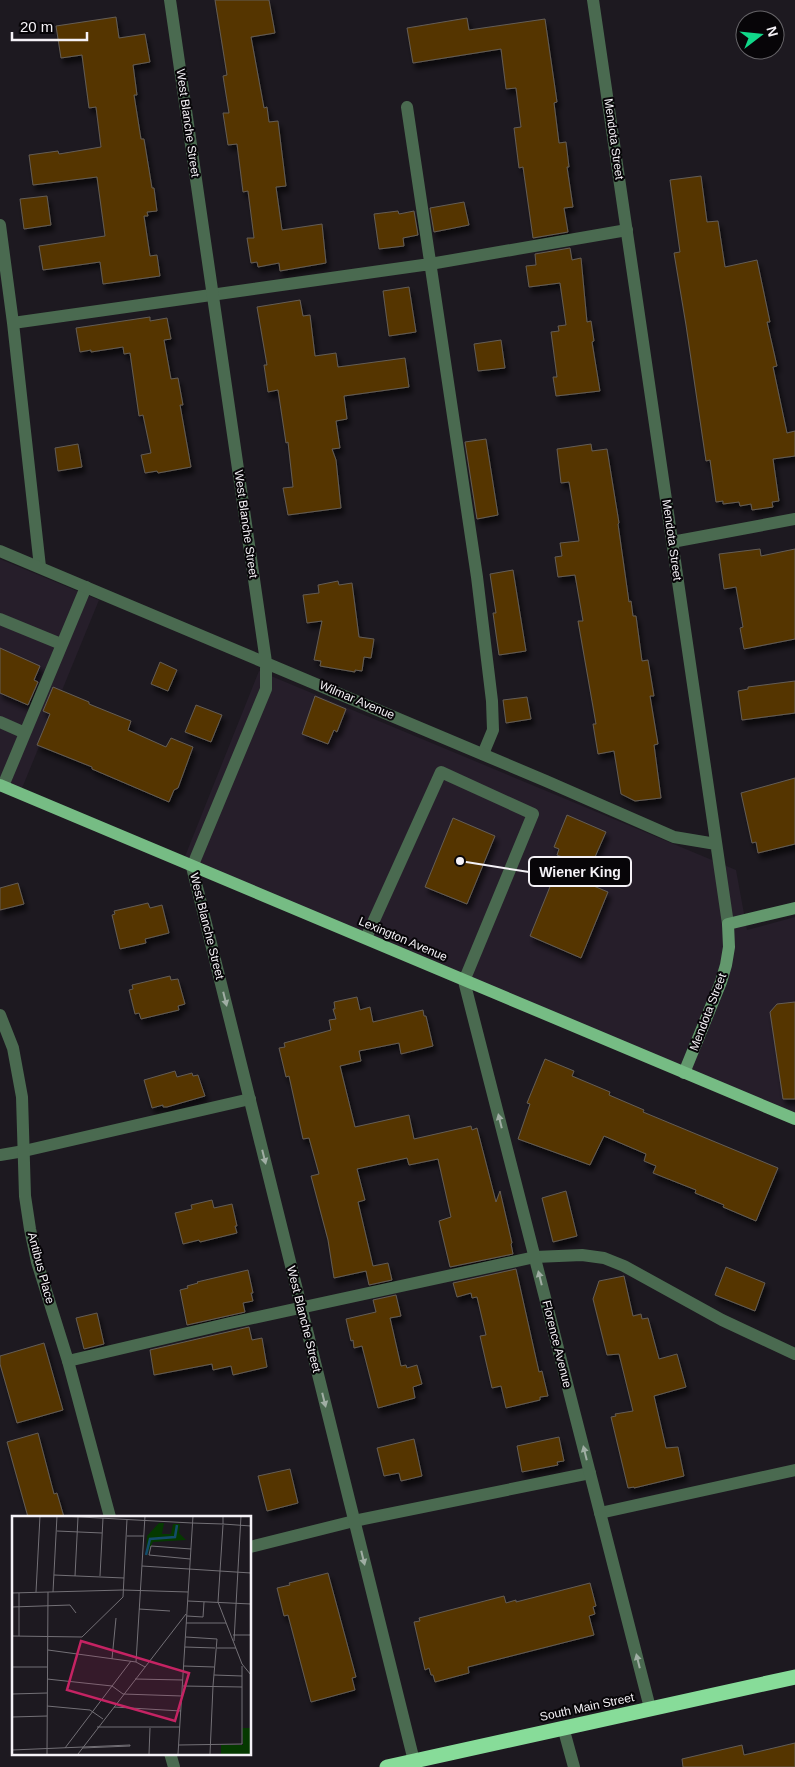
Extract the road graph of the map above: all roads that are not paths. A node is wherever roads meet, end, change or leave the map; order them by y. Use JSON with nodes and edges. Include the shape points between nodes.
{"nodes":[{"id":1,"x":170,"y":0,"type":"edge"},
{"id":2,"x":593,"y":0,"type":"edge"},
{"id":3,"x":407,"y":106,"type":"dead end"},
{"id":4,"x":0,"y":225,"type":"edge"},
{"id":5,"x":627,"y":230,"type":"junction"},
{"id":6,"x":430,"y":264,"type":"junction"},
{"id":7,"x":213,"y":294,"type":"junction"},
{"id":8,"x":13,"y":323,"type":"junction"},
{"id":9,"x":795,"y":519,"type":"edge"},
{"id":10,"x":672,"y":542,"type":"junction"},
{"id":11,"x":0,"y":551,"type":"edge"},
{"id":12,"x":40,"y":568,"type":"junction"},
{"id":13,"x":86,"y":587,"type":"junction"},
{"id":14,"x":0,"y":618,"type":"edge"},
{"id":15,"x":61,"y":644,"type":"junction"},
{"id":16,"x":266,"y":662,"type":"junction"},
{"id":17,"x":0,"y":722,"type":"edge"},
{"id":18,"x":25,"y":733,"type":"junction"},
{"id":19,"x":483,"y":754,"type":"junction"},
{"id":20,"x":1,"y":786,"type":"edge"},
{"id":21,"x":716,"y":844,"type":"junction"},
{"id":22,"x":192,"y":867,"type":"junction"},
{"id":23,"x":795,"y":908,"type":"edge"},
{"id":24,"x":728,"y":924,"type":"junction"},
{"id":25,"x":366,"y":938,"type":"junction"},
{"id":26,"x":464,"y":981,"type":"junction"},
{"id":27,"x":0,"y":1015,"type":"edge"},
{"id":28,"x":684,"y":1073,"type":"junction"},
{"id":29,"x":250,"y":1099,"type":"junction"},
{"id":30,"x":795,"y":1119,"type":"edge"},
{"id":31,"x":24,"y":1151,"type":"junction"},
{"id":32,"x":0,"y":1154,"type":"edge"},
{"id":33,"x":535,"y":1257,"type":"junction"},
{"id":34,"x":301,"y":1307,"type":"junction"},
{"id":35,"x":795,"y":1354,"type":"edge"},
{"id":36,"x":68,"y":1361,"type":"junction"},
{"id":37,"x":795,"y":1470,"type":"edge"},
{"id":38,"x":590,"y":1472,"type":"junction"},
{"id":39,"x":600,"y":1513,"type":"junction"},
{"id":40,"x":110,"y":1516,"type":"edge"},
{"id":41,"x":354,"y":1521,"type":"junction"},
{"id":42,"x":251,"y":1547,"type":"edge"},
{"id":43,"x":795,"y":1677,"type":"edge"},
{"id":44,"x":650,"y":1708,"type":"junction"},
{"id":45,"x":563,"y":1727,"type":"junction"},
{"id":46,"x":170,"y":1754,"type":"edge"},
{"id":47,"x":414,"y":1761,"type":"junction"},
{"id":48,"x":393,"y":1766,"type":"edge"},
{"id":49,"x":174,"y":1767,"type":"edge"},
{"id":50,"x":574,"y":1767,"type":"edge"}],
"edges":[{"from":1,"to":7,"type":"street","name":"West Blanche Street"},
{"from":2,"to":5,"type":"street","name":"Mendota Street"},
{"from":3,"to":6,"type":"street"},
{"from":4,"to":8,"type":"street"},
{"from":5,"to":6,"type":"street"},
{"from":5,"to":10,"type":"street","name":"Mendota Street"},
{"from":6,"to":7,"type":"street"},
{"from":6,"to":19,"type":"street","via":[[477,577],[492,701],[493,730]]},
{"from":7,"to":8,"type":"street"},
{"from":7,"to":16,"type":"street","name":"West Blanche Street"},
{"from":8,"to":12,"type":"street"},
{"from":9,"to":10,"type":"street"},
{"from":10,"to":21,"type":"street","name":"Mendota Street"},
{"from":11,"to":12,"type":"street","name":"Wilmar Avenue"},
{"from":12,"to":13,"type":"street","name":"Wilmar Avenue"},
{"from":13,"to":15,"type":"street"},
{"from":13,"to":16,"type":"street","name":"Wilmar Avenue"},
{"from":14,"to":15,"type":"street"},
{"from":15,"to":18,"type":"street"},
{"from":16,"to":19,"type":"street","name":"Wilmar Avenue"},
{"from":16,"to":22,"type":"street","name":"West Blanche Street","via":[[266,688]]},
{"from":17,"to":18,"type":"street"},
{"from":18,"to":20,"type":"street"},
{"from":19,"to":21,"type":"street","name":"Wilmar Avenue","via":[[674,837]]},
{"from":20,"to":22,"type":"main road","name":"Lexington Avenue"},
{"from":21,"to":24,"type":"street","name":"Mendota Street"},
{"from":22,"to":25,"type":"main road","name":"Lexington Avenue"},
{"from":22,"to":29,"type":"street","name":"West Blanche Street","one_way":true},
{"from":23,"to":24,"type":"street"},
{"from":24,"to":28,"type":"street","name":"Mendota Street","via":[[729,947],[721,982]]},
{"from":25,"to":26,"type":"main road","name":"Lexington Avenue"},
{"from":25,"to":26,"type":"street","via":[[441,772],[533,814]]},
{"from":26,"to":28,"type":"main road","name":"Lexington Avenue"},
{"from":33,"to":26,"type":"street","name":"Florence Avenue","one_way":true},
{"from":27,"to":31,"type":"street","name":"Antibus Place","via":[[17,1064]]},
{"from":28,"to":30,"type":"main road","name":"Lexington Avenue"},
{"from":29,"to":31,"type":"street"},
{"from":29,"to":34,"type":"street","name":"West Blanche Street","one_way":true},
{"from":31,"to":32,"type":"street"},
{"from":31,"to":36,"type":"street","name":"Antibus Place","via":[[30,1230]]},
{"from":33,"to":34,"type":"street"},
{"from":33,"to":35,"type":"street","via":[[582,1255],[604,1258]]},
{"from":38,"to":33,"type":"street","name":"Florence Avenue","one_way":true},
{"from":34,"to":36,"type":"street"},
{"from":34,"to":41,"type":"street","name":"West Blanche Street","one_way":true},
{"from":36,"to":40,"type":"street","name":"Antibus Place"},
{"from":37,"to":39,"type":"street"},
{"from":38,"to":39,"type":"street","name":"Florence Avenue"},
{"from":38,"to":41,"type":"street"},
{"from":44,"to":39,"type":"street","name":"Florence Avenue","one_way":true},
{"from":41,"to":42,"type":"street"},
{"from":41,"to":47,"type":"street","name":"West Blanche Street","one_way":true},
{"from":43,"to":44,"type":"highway","name":"South Main Street"},
{"from":44,"to":45,"type":"highway","name":"South Main Street"},
{"from":45,"to":47,"type":"highway","name":"South Main Street"},
{"from":45,"to":50,"type":"street"},
{"from":46,"to":49,"type":"street"},
{"from":47,"to":48,"type":"highway","name":"South Main Street"}]}
